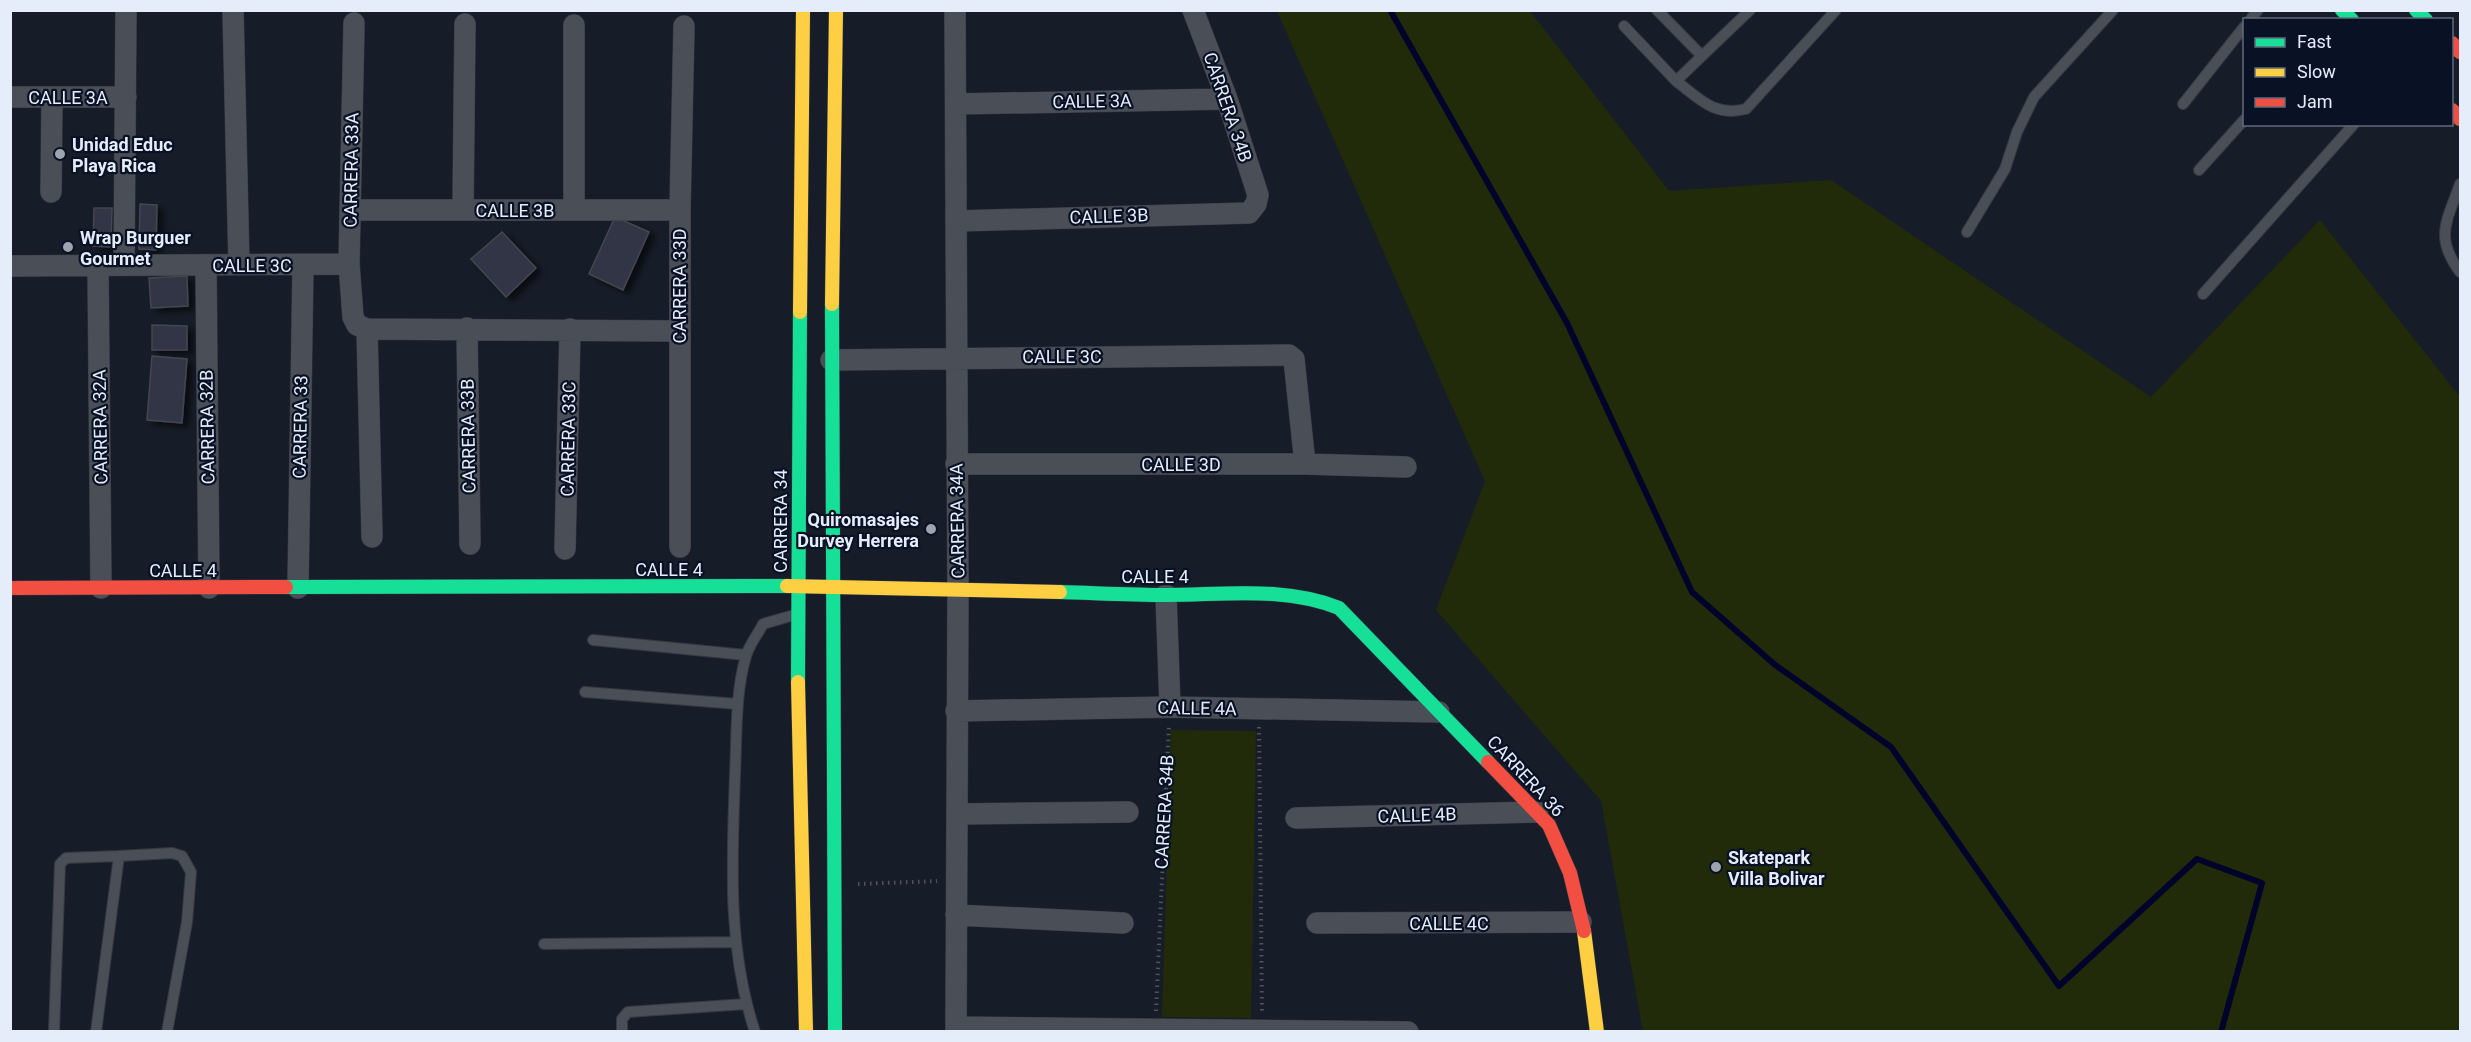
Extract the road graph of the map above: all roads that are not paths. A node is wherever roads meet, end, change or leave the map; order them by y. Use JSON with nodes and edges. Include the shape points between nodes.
{"nodes":[{"id":1,"x":126,"y":10,"type":"edge"},
{"id":2,"x":233,"y":10,"type":"edge"},
{"id":3,"x":802,"y":10,"type":"edge"},
{"id":4,"x":836,"y":10,"type":"edge"},
{"id":5,"x":955,"y":10,"type":"edge"},
{"id":6,"x":1193,"y":10,"type":"edge"},
{"id":7,"x":1657,"y":10,"type":"edge"},
{"id":8,"x":1750,"y":10,"type":"edge"},
{"id":9,"x":1836,"y":10,"type":"edge"},
{"id":10,"x":2113,"y":10,"type":"edge"},
{"id":11,"x":354,"y":23,"type":"dead end"},
{"id":12,"x":465,"y":24,"type":"dead end"},
{"id":13,"x":574,"y":25,"type":"dead end"},
{"id":14,"x":684,"y":26,"type":"dead end"},
{"id":15,"x":1624,"y":26,"type":"dead end"},
{"id":16,"x":2243,"y":28,"type":"edge"},
{"id":17,"x":1702,"y":56,"type":"junction"},
{"id":18,"x":1676,"y":81,"type":"junction"},
{"id":19,"x":10,"y":96,"type":"edge"},
{"id":20,"x":52,"y":97,"type":"junction"},
{"id":21,"x":126,"y":97,"type":"junction"},
{"id":22,"x":1227,"y":99,"type":"junction"},
{"id":23,"x":956,"y":104,"type":"junction"},
{"id":24,"x":2183,"y":104,"type":"dead end"},
{"id":25,"x":2243,"y":121,"type":"edge"},
{"id":26,"x":2352,"y":126,"type":"edge"},
{"id":27,"x":2199,"y":170,"type":"dead end"},
{"id":28,"x":2460,"y":184,"type":"edge"},
{"id":29,"x":51,"y":192,"type":"dead end"},
{"id":30,"x":1256,"y":204,"type":"joint"},
{"id":31,"x":350,"y":210,"type":"junction"},
{"id":32,"x":463,"y":210,"type":"junction"},
{"id":33,"x":574,"y":210,"type":"junction"},
{"id":34,"x":680,"y":210,"type":"junction"},
{"id":35,"x":957,"y":220,"type":"junction"},
{"id":36,"x":1967,"y":231,"type":"dead end"},
{"id":37,"x":349,"y":264,"type":"junction"},
{"id":38,"x":206,"y":265,"type":"junction"},
{"id":39,"x":239,"y":265,"type":"junction"},
{"id":40,"x":303,"y":265,"type":"junction"},
{"id":41,"x":10,"y":266,"type":"edge"},
{"id":42,"x":98,"y":266,"type":"junction"},
{"id":43,"x":124,"y":266,"type":"junction"},
{"id":44,"x":2460,"y":272,"type":"edge"},
{"id":45,"x":2203,"y":294,"type":"dead end"},
{"id":46,"x":360,"y":323,"type":"junction"},
{"id":47,"x":467,"y":328,"type":"junction"},
{"id":48,"x":570,"y":329,"type":"junction"},
{"id":49,"x":679,"y":331,"type":"junction"},
{"id":50,"x":956,"y":357,"type":"junction"},
{"id":51,"x":831,"y":360,"type":"junction"},
{"id":52,"x":956,"y":464,"type":"junction"},
{"id":53,"x":1305,"y":464,"type":"junction"},
{"id":54,"x":1406,"y":467,"type":"dead end"},
{"id":55,"x":372,"y":537,"type":"dead end"},
{"id":56,"x":470,"y":544,"type":"dead end"},
{"id":57,"x":680,"y":546,"type":"dead end"},
{"id":58,"x":566,"y":549,"type":"dead end"},
{"id":59,"x":831,"y":586,"type":"junction"},
{"id":60,"x":798,"y":587,"type":"junction"},
{"id":61,"x":10,"y":588,"type":"edge"},
{"id":62,"x":101,"y":588,"type":"junction"},
{"id":63,"x":209,"y":588,"type":"junction"},
{"id":64,"x":298,"y":588,"type":"junction"},
{"id":65,"x":958,"y":591,"type":"junction"},
{"id":66,"x":1166,"y":595,"type":"junction"},
{"id":67,"x":1326,"y":602,"type":"joint"},
{"id":68,"x":797,"y":615,"type":"junction"},
{"id":69,"x":592,"y":640,"type":"dead end"},
{"id":70,"x":747,"y":655,"type":"junction"},
{"id":71,"x":585,"y":692,"type":"dead end"},
{"id":72,"x":738,"y":704,"type":"junction"},
{"id":73,"x":1170,"y":707,"type":"junction"},
{"id":74,"x":956,"y":711,"type":"junction"},
{"id":75,"x":1439,"y":712,"type":"junction"},
{"id":76,"x":1128,"y":812,"type":"dead end"},
{"id":77,"x":1537,"y":812,"type":"junction"},
{"id":78,"x":957,"y":814,"type":"junction"},
{"id":79,"x":1296,"y":818,"type":"dead end"},
{"id":80,"x":119,"y":856,"type":"junction"},
{"id":81,"x":956,"y":915,"type":"junction"},
{"id":82,"x":1581,"y":922,"type":"junction"},
{"id":83,"x":1123,"y":923,"type":"dead end"},
{"id":84,"x":1317,"y":923,"type":"dead end"},
{"id":85,"x":734,"y":942,"type":"junction"},
{"id":86,"x":544,"y":944,"type":"dead end"},
{"id":87,"x":746,"y":1004,"type":"junction"},
{"id":88,"x":956,"y":1029,"type":"edge"},
{"id":89,"x":1263,"y":1031,"type":"edge"},
{"id":90,"x":54,"y":1032,"type":"edge"},
{"id":91,"x":96,"y":1032,"type":"edge"},
{"id":92,"x":167,"y":1032,"type":"edge"},
{"id":93,"x":622,"y":1032,"type":"edge"},
{"id":94,"x":755,"y":1032,"type":"edge"},
{"id":95,"x":806,"y":1032,"type":"edge"},
{"id":96,"x":835,"y":1032,"type":"edge"},
{"id":97,"x":1408,"y":1032,"type":"edge"},
{"id":98,"x":1597,"y":1032,"type":"edge"}],
"edges":[{"from":1,"to":21,"type":"street"},
{"from":2,"to":39,"type":"street"},
{"from":3,"to":60,"type":"main road","name":"CARRERA 34"},
{"from":4,"to":51,"type":"main road"},
{"from":5,"to":23,"type":"street","name":"CARRERA 34A"},
{"from":6,"to":22,"type":"street","name":"CARRERA 34B"},
{"from":7,"to":17,"type":"lane"},
{"from":8,"to":17,"type":"lane"},
{"from":9,"to":18,"type":"lane","via":[[1746,109],[1731,113],[1715,110]]},
{"from":10,"to":36,"type":"lane","via":[[2034,97],[2005,169]]},
{"from":11,"to":31,"type":"street","name":"CARRERA 33A"},
{"from":12,"to":32,"type":"street"},
{"from":13,"to":33,"type":"street"},
{"from":14,"to":34,"type":"street","name":"CARRERA 33D"},
{"from":15,"to":18,"type":"lane"},
{"from":16,"to":24,"type":"lane"},
{"from":17,"to":18,"type":"lane"},
{"from":19,"to":20,"type":"street","name":"CALLE 3A"},
{"from":20,"to":21,"type":"street","name":"CALLE 3A"},
{"from":20,"to":29,"type":"street"},
{"from":21,"to":43,"type":"street"},
{"from":22,"to":23,"type":"street","name":"CALLE 3A"},
{"from":22,"to":30,"type":"street","name":"CARRERA 34B","via":[[1258,195]]},
{"from":23,"to":35,"type":"street","name":"CARRERA 34A"},
{"from":25,"to":27,"type":"lane"},
{"from":26,"to":45,"type":"lane"},
{"from":28,"to":44,"type":"lane","via":[[2443,240]]},
{"from":30,"to":35,"type":"street","name":"CALLE 3B","via":[[1249,213]]},
{"from":31,"to":32,"type":"street","name":"CALLE 3B"},
{"from":31,"to":37,"type":"street","name":"CARRERA 33A"},
{"from":32,"to":33,"type":"street","name":"CALLE 3B"},
{"from":33,"to":34,"type":"street","name":"CALLE 3B"},
{"from":34,"to":49,"type":"street","name":"CARRERA 33D"},
{"from":35,"to":50,"type":"street","name":"CARRERA 34A"},
{"from":37,"to":40,"type":"street","name":"CALLE 3C"},
{"from":37,"to":46,"type":"street","name":"CARRERA 33A"},
{"from":38,"to":39,"type":"street","name":"CALLE 3C"},
{"from":38,"to":43,"type":"street","name":"CALLE 3C"},
{"from":38,"to":63,"type":"street","name":"CARRERA 32B"},
{"from":39,"to":40,"type":"street","name":"CALLE 3C"},
{"from":40,"to":64,"type":"street","name":"CARRERA 33"},
{"from":41,"to":42,"type":"street","name":"CALLE 3C"},
{"from":42,"to":43,"type":"street","name":"CALLE 3C"},
{"from":42,"to":62,"type":"street","name":"CARRERA 32A"},
{"from":46,"to":47,"type":"street"},
{"from":46,"to":55,"type":"street","name":"CARRERA 33A"},
{"from":47,"to":48,"type":"street"},
{"from":47,"to":56,"type":"street","name":"CARRERA 33B"},
{"from":48,"to":49,"type":"street"},
{"from":48,"to":58,"type":"street","name":"CARRERA 33C"},
{"from":49,"to":57,"type":"street","name":"CARRERA 33D"},
{"from":50,"to":51,"type":"street","name":"CALLE 3C"},
{"from":50,"to":52,"type":"street","name":"CARRERA 34A"},
{"from":50,"to":53,"type":"street","name":"CALLE 3C","via":[[1292,357]]},
{"from":51,"to":59,"type":"main road"},
{"from":52,"to":53,"type":"street","name":"CALLE 3D"},
{"from":52,"to":65,"type":"street","name":"CARRERA 34A"},
{"from":53,"to":54,"type":"street","name":"CALLE 3D"},
{"from":59,"to":60,"type":"main road","name":"CALLE 4"},
{"from":59,"to":65,"type":"main road","name":"CALLE 4"},
{"from":59,"to":96,"type":"main road"},
{"from":60,"to":64,"type":"main road","name":"CALLE 4"},
{"from":60,"to":68,"type":"main road","name":"CARRERA 34"},
{"from":61,"to":62,"type":"main road","name":"CALLE 4"},
{"from":62,"to":63,"type":"main road","name":"CALLE 4"},
{"from":63,"to":64,"type":"main road","name":"CALLE 4"},
{"from":65,"to":66,"type":"main road","name":"CALLE 4"},
{"from":65,"to":74,"type":"street","name":"CARRERA 34A"},
{"from":66,"to":67,"type":"main road","name":"CALLE 4","via":[[1286,593]]},
{"from":66,"to":73,"type":"street"},
{"from":67,"to":75,"type":"main road","name":"CARRERA 36","via":[[1339,608]]},
{"from":68,"to":70,"type":"lane","via":[[763,624]]},
{"from":68,"to":95,"type":"main road","name":"CARRERA 34"},
{"from":69,"to":70,"type":"lane"},
{"from":70,"to":72,"type":"lane"},
{"from":71,"to":72,"type":"lane"},
{"from":72,"to":85,"type":"lane","via":[[732,866]]},
{"from":73,"to":74,"type":"street","name":"CALLE 4A"},
{"from":73,"to":75,"type":"street","name":"CALLE 4A"},
{"from":74,"to":78,"type":"street","name":"CARRERA 34A"},
{"from":75,"to":77,"type":"main road","name":"CARRERA 36"},
{"from":76,"to":78,"type":"street"},
{"from":77,"to":79,"type":"street","name":"CALLE 4B"},
{"from":77,"to":82,"type":"main road","name":"CARRERA 36","via":[[1561,849]]},
{"from":78,"to":81,"type":"street","name":"CARRERA 34A"},
{"from":80,"to":90,"type":"lane","via":[[66,858],[60,864]]},
{"from":80,"to":91,"type":"lane"},
{"from":80,"to":92,"type":"lane","via":[[172,853],[182,856],[191,872],[187,922]]},
{"from":81,"to":83,"type":"street"},
{"from":81,"to":88,"type":"street","name":"CARRERA 34A"},
{"from":82,"to":84,"type":"street","name":"CALLE 4C"},
{"from":82,"to":98,"type":"main road","name":"CARRERA 36"},
{"from":85,"to":86,"type":"lane"},
{"from":85,"to":87,"type":"lane"},
{"from":87,"to":93,"type":"lane","via":[[628,1012],[622,1019]]},
{"from":87,"to":94,"type":"lane"},
{"from":88,"to":89,"type":"street"},
{"from":89,"to":97,"type":"street"}]}
